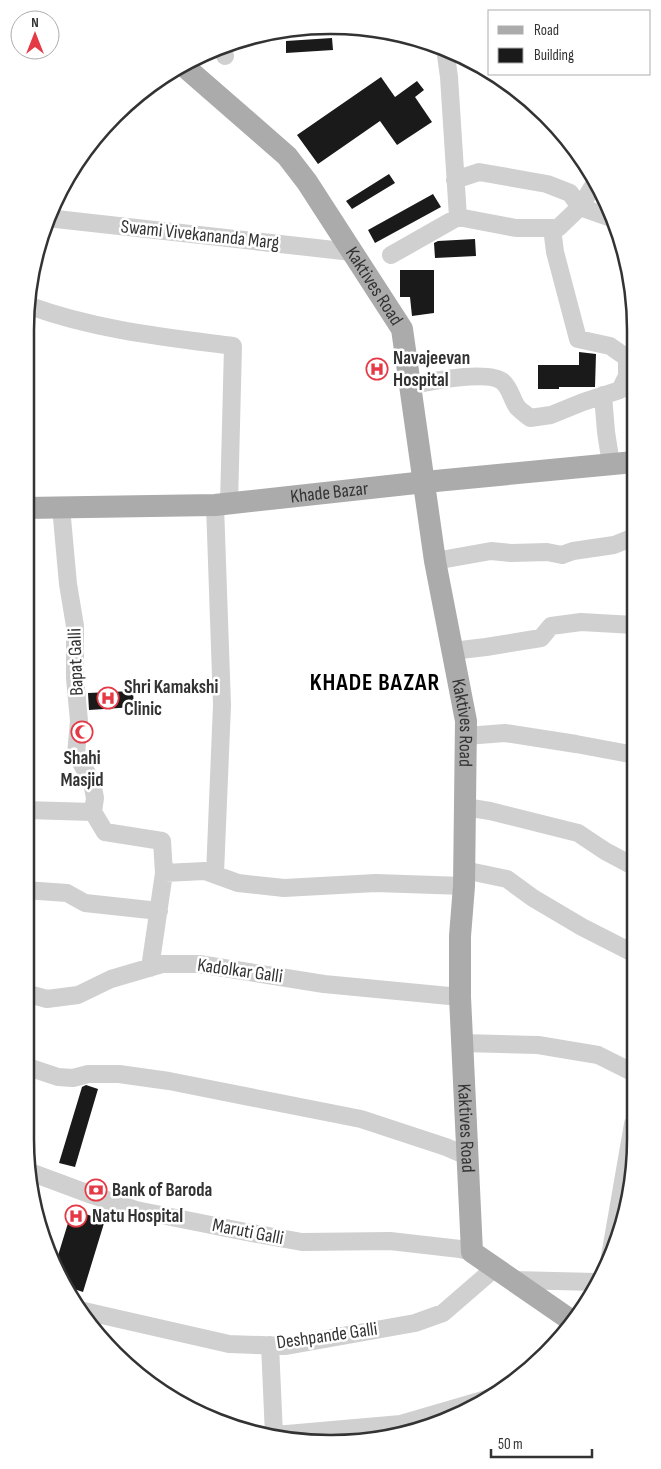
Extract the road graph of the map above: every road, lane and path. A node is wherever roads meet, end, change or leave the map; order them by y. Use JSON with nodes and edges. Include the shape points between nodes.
{"nodes":[{"id":1,"x":447,"y":57,"type":"edge"},
{"id":2,"x":189,"y":70,"type":"edge"},
{"id":3,"x":455,"y":180,"type":"junction"},
{"id":4,"x":591,"y":189,"type":"edge"},
{"id":5,"x":580,"y":207,"type":"junction"},
{"id":6,"x":458,"y":216,"type":"junction"},
{"id":7,"x":604,"y":216,"type":"edge"},
{"id":8,"x":55,"y":219,"type":"edge"},
{"id":9,"x":552,"y":228,"type":"junction"},
{"id":10,"x":352,"y":252,"type":"junction"},
{"id":11,"x":391,"y":255,"type":"dead end"},
{"id":12,"x":34,"y":307,"type":"edge"},
{"id":13,"x":409,"y":386,"type":"junction"},
{"id":14,"x":603,"y":395,"type":"junction"},
{"id":15,"x":627,"y":463,"type":"edge"},
{"id":16,"x":611,"y":464,"type":"junction"},
{"id":17,"x":425,"y":482,"type":"junction"},
{"id":18,"x":222,"y":504,"type":"junction"},
{"id":19,"x":62,"y":507,"type":"junction"},
{"id":20,"x":34,"y":508,"type":"edge"},
{"id":21,"x":627,"y":540,"type":"edge"},
{"id":22,"x":435,"y":561,"type":"junction"},
{"id":23,"x":627,"y":625,"type":"edge"},
{"id":24,"x":452,"y":650,"type":"junction"},
{"id":25,"x":466,"y":736,"type":"junction"},
{"id":26,"x":627,"y":754,"type":"edge"},
{"id":27,"x":465,"y":807,"type":"junction"},
{"id":28,"x":34,"y":810,"type":"edge"},
{"id":29,"x":93,"y":812,"type":"junction"},
{"id":30,"x":627,"y":863,"type":"edge"},
{"id":31,"x":164,"y":873,"type":"junction"},
{"id":32,"x":215,"y":874,"type":"junction"},
{"id":33,"x":464,"y":878,"type":"junction"},
{"id":34,"x":34,"y":891,"type":"edge"},
{"id":35,"x":159,"y":911,"type":"junction"},
{"id":36,"x":627,"y":950,"type":"edge"},
{"id":37,"x":150,"y":968,"type":"junction"},
{"id":38,"x":34,"y":995,"type":"edge"},
{"id":39,"x":460,"y":997,"type":"junction"},
{"id":40,"x":462,"y":1043,"type":"junction"},
{"id":41,"x":34,"y":1069,"type":"edge"},
{"id":42,"x":627,"y":1070,"type":"edge"},
{"id":43,"x":467,"y":1156,"type":"junction"},
{"id":44,"x":627,"y":1162,"type":"edge"},
{"id":45,"x":36,"y":1174,"type":"edge"},
{"id":46,"x":616,"y":1218,"type":"edge"},
{"id":47,"x":472,"y":1252,"type":"junction"},
{"id":48,"x":504,"y":1274,"type":"junction"},
{"id":49,"x":590,"y":1281,"type":"edge"},
{"id":50,"x":91,"y":1312,"type":"edge"},
{"id":51,"x":567,"y":1318,"type":"edge"},
{"id":52,"x":270,"y":1345,"type":"junction"},
{"id":53,"x":454,"y":1408,"type":"edge"},
{"id":54,"x":269,"y":1429,"type":"edge"},
{"id":55,"x":292,"y":1433,"type":"edge"}],
"edges":[{"from":1,"to":3,"type":"street"},
{"from":2,"to":10,"type":"main road","name":"Kaktives Road","via":[[287,156]]},
{"from":3,"to":5,"type":"street","via":[[479,172],[547,184],[570,193]]},
{"from":3,"to":6,"type":"street"},
{"from":4,"to":5,"type":"street"},
{"from":5,"to":7,"type":"street"},
{"from":5,"to":9,"type":"street","via":[[558,228]]},
{"from":6,"to":9,"type":"street","via":[[516,228]]},
{"from":6,"to":11,"type":"street"},
{"from":8,"to":10,"type":"street","name":"Swami Vivekananda Marg"},
{"from":9,"to":14,"type":"street","via":[[578,339],[610,346],[627,358],[627,376],[620,390]]},
{"from":10,"to":13,"type":"main road","name":"Kaktives Road","via":[[402,329]]},
{"from":12,"to":18,"type":"street","via":[[78,322],[131,333],[233,346]]},
{"from":13,"to":14,"type":"street","via":[[434,380],[493,378],[503,381],[517,408],[530,418],[551,416]]},
{"from":13,"to":17,"type":"main road","name":"Kaktives Road"},
{"from":14,"to":16,"type":"street"},
{"from":15,"to":16,"type":"main road","name":"Khade Bazar"},
{"from":16,"to":17,"type":"main road","name":"Khade Bazar"},
{"from":17,"to":18,"type":"main road","name":"Khade Bazar"},
{"from":17,"to":22,"type":"main road","name":"Kaktives Road"},
{"from":18,"to":19,"type":"main road","name":"Khade Bazar"},
{"from":18,"to":32,"type":"street","via":[[222,705]]},
{"from":19,"to":20,"type":"main road","name":"Khade Bazar"},
{"from":19,"to":29,"type":"street","name":"Bapat Galli","via":[[75,626],[79,721],[76,754],[92,782]]},
{"from":21,"to":22,"type":"street","via":[[562,555],[491,551]]},
{"from":22,"to":24,"type":"main road","name":"Kaktives Road"},
{"from":23,"to":24,"type":"street","via":[[581,622],[551,626],[541,638]]},
{"from":24,"to":25,"type":"main road","name":"Kaktives Road"},
{"from":25,"to":26,"type":"street","via":[[505,733]]},
{"from":25,"to":27,"type":"main road","name":"Kaktives Road"},
{"from":27,"to":30,"type":"street","via":[[578,832]]},
{"from":27,"to":33,"type":"main road","name":"Kaktives Road"},
{"from":28,"to":29,"type":"street"},
{"from":29,"to":31,"type":"street","via":[[105,832],[162,841]]},
{"from":31,"to":32,"type":"street","via":[[205,871]]},
{"from":31,"to":35,"type":"street"},
{"from":32,"to":33,"type":"street","via":[[238,883],[284,888]]},
{"from":33,"to":36,"type":"street","via":[[507,879],[532,898]]},
{"from":33,"to":39,"type":"main road","name":"Kaktives Road"},
{"from":34,"to":35,"type":"street","via":[[67,893],[85,903]]},
{"from":35,"to":37,"type":"street"},
{"from":37,"to":38,"type":"street","name":"Kadolkar Galli","via":[[111,979],[78,995],[47,999]]},
{"from":37,"to":39,"type":"street","name":"Kadolkar Galli","via":[[162,964],[199,964],[324,984]]},
{"from":39,"to":40,"type":"main road","name":"Kaktives Road"},
{"from":40,"to":42,"type":"street","via":[[538,1046],[598,1055]]},
{"from":40,"to":43,"type":"main road","name":"Kaktives Road"},
{"from":41,"to":43,"type":"street","via":[[58,1077],[119,1074],[169,1081],[361,1119]]},
{"from":43,"to":47,"type":"main road","name":"Kaktives Road"},
{"from":44,"to":46,"type":"street"},
{"from":45,"to":47,"type":"street","name":"Maruti Galli","via":[[136,1210],[302,1242],[390,1241]]},
{"from":47,"to":48,"type":"main road"},
{"from":48,"to":49,"type":"street"},
{"from":48,"to":51,"type":"main road"},
{"from":48,"to":52,"type":"street","name":"Deshpande Galli","via":[[443,1313],[415,1323],[296,1344]]},
{"from":50,"to":52,"type":"street","name":"Deshpande Galli","via":[[229,1344]]},
{"from":52,"to":54,"type":"street"},
{"from":53,"to":55,"type":"street","via":[[401,1424]]}]}
